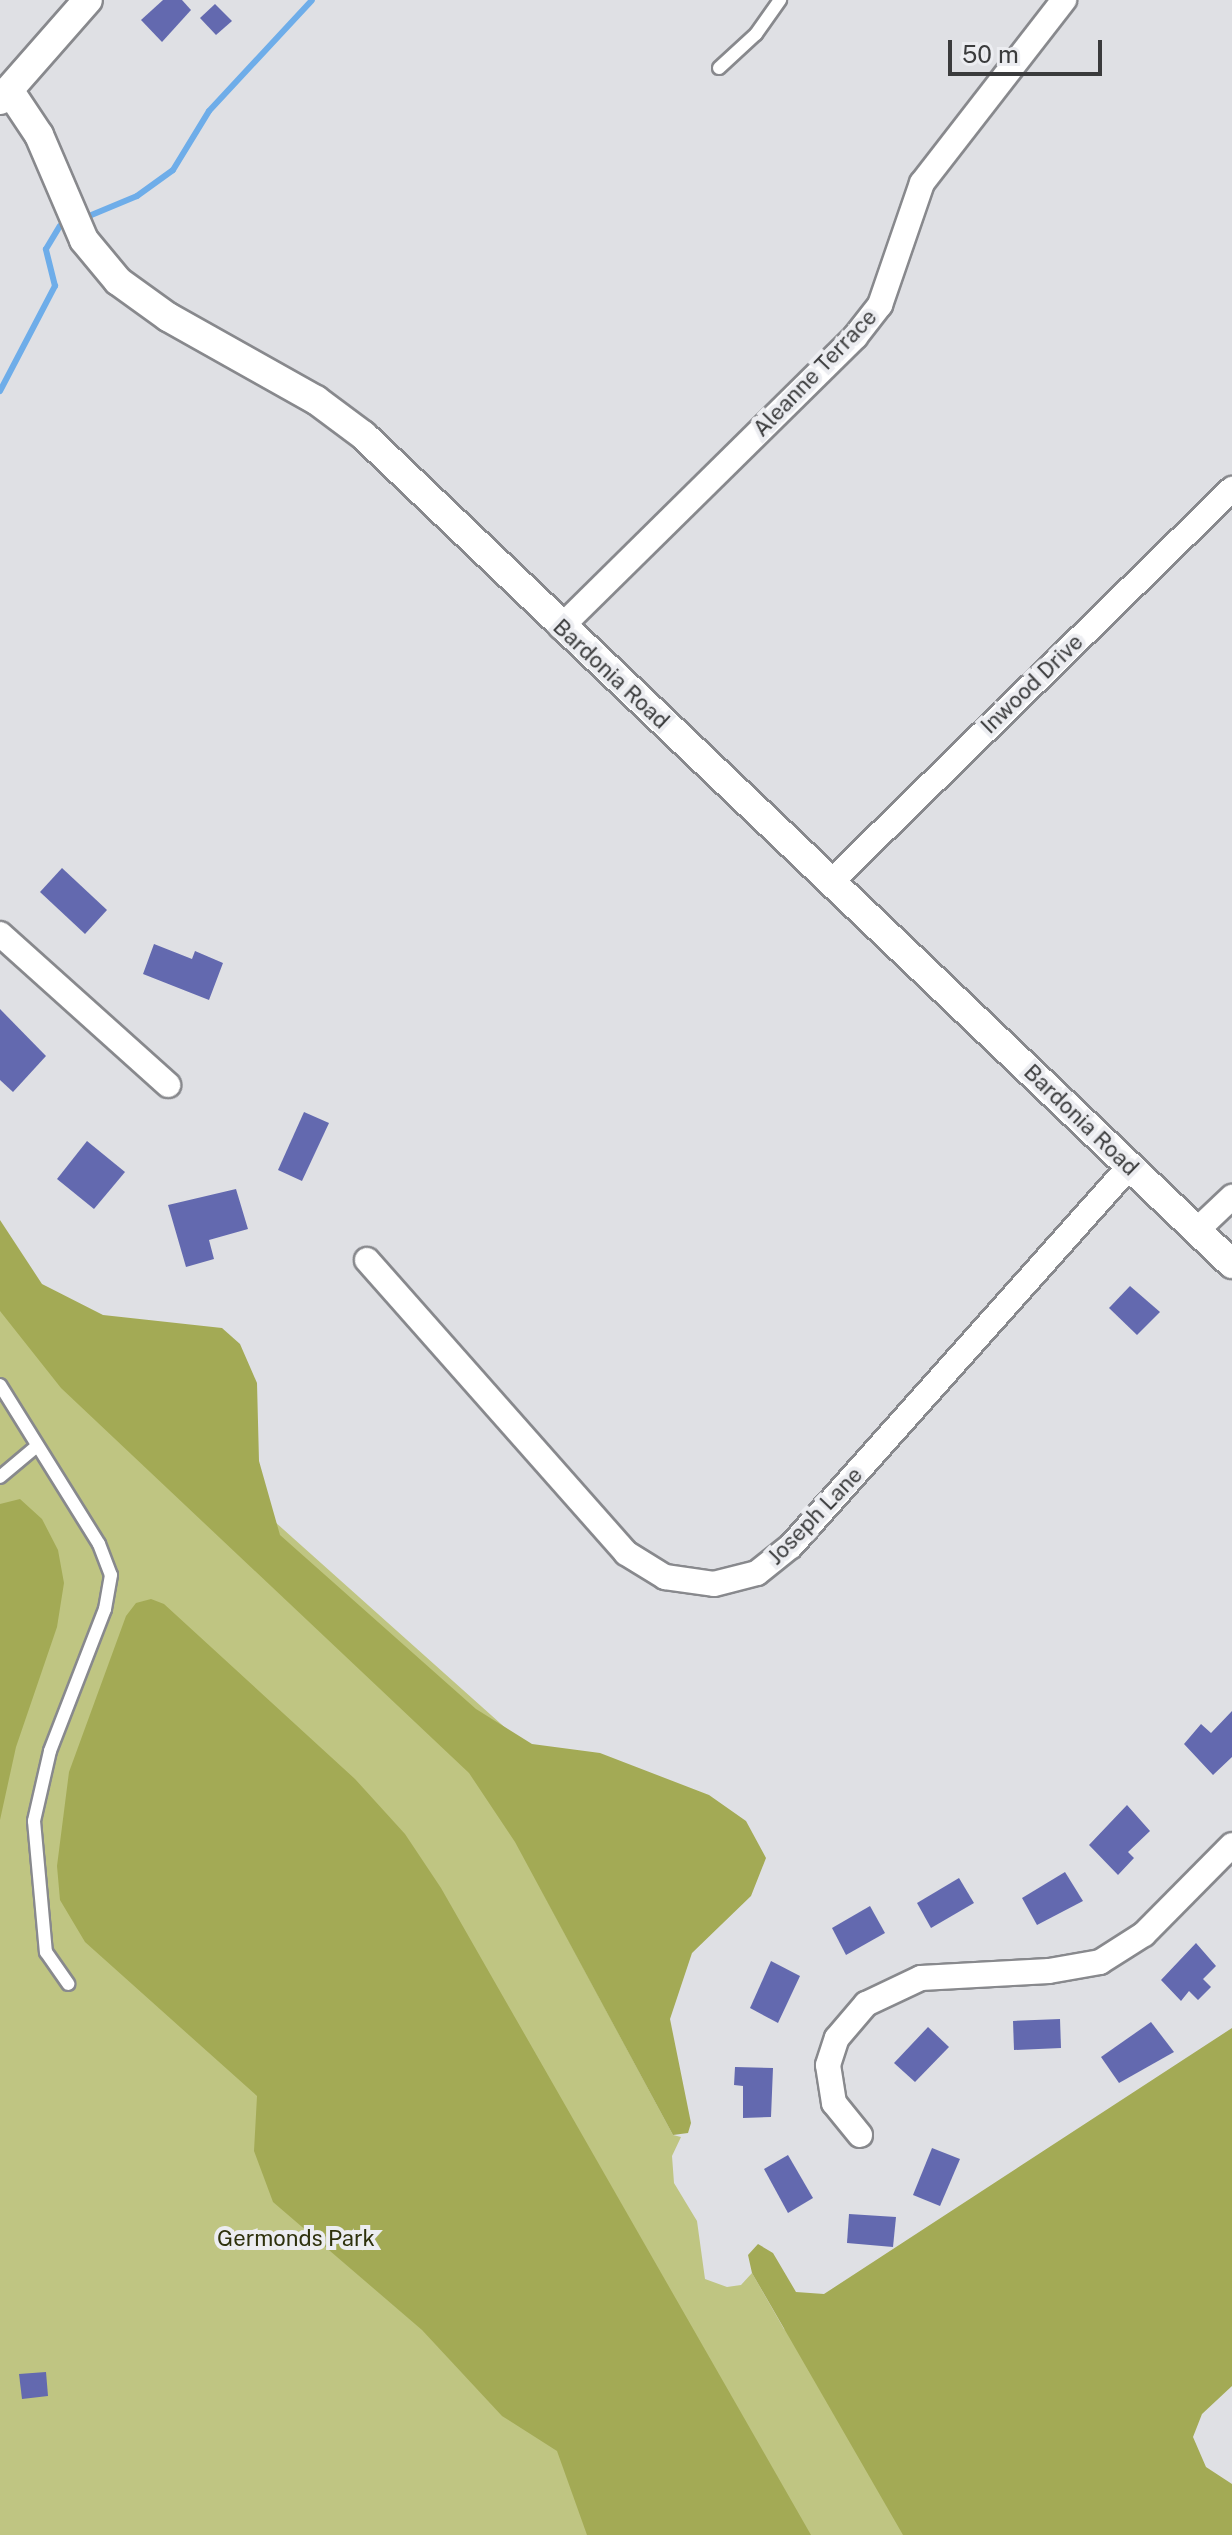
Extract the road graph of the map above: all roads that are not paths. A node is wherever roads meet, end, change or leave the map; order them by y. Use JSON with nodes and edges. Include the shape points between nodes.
{"nodes":[{"id":1,"x":88,"y":0,"type":"edge"},
{"id":2,"x":780,"y":0,"type":"edge"},
{"id":3,"x":1064,"y":0,"type":"edge"},
{"id":4,"x":719,"y":68,"type":"dead end"},
{"id":5,"x":4,"y":95,"type":"edge"},
{"id":6,"x":1232,"y":489,"type":"edge"},
{"id":7,"x":561,"y":627,"type":"junction"},
{"id":8,"x":833,"y":880,"type":"junction"},
{"id":9,"x":0,"y":934,"type":"edge"},
{"id":10,"x":168,"y":1085,"type":"dead end"},
{"id":11,"x":1129,"y":1167,"type":"junction"},
{"id":12,"x":1232,"y":1197,"type":"edge"},
{"id":13,"x":1196,"y":1231,"type":"junction"},
{"id":14,"x":367,"y":1260,"type":"dead end"},
{"id":15,"x":1232,"y":1264,"type":"edge"},
{"id":16,"x":0,"y":1385,"type":"edge"},
{"id":17,"x":37,"y":1446,"type":"junction"},
{"id":18,"x":0,"y":1477,"type":"edge"},
{"id":19,"x":1232,"y":1845,"type":"edge"},
{"id":20,"x":68,"y":1984,"type":"dead end"},
{"id":21,"x":860,"y":2135,"type":"dead end"}],
"edges":[{"from":1,"to":5,"type":"street"},
{"from":2,"to":4,"type":"lane","via":[[756,34]]},
{"from":3,"to":7,"type":"street","name":"Aleanne Terrace","via":[[922,183],[880,305],[855,337]]},
{"from":5,"to":7,"type":"street","name":"Bardonia Road","via":[[39,135],[84,240],[118,281],[168,317],[339,415]]},
{"from":6,"to":8,"type":"street","name":"Inwood Drive"},
{"from":7,"to":8,"type":"street","name":"Bardonia Road"},
{"from":8,"to":11,"type":"street","name":"Bardonia Road"},
{"from":9,"to":10,"type":"street"},
{"from":11,"to":13,"type":"street","name":"Bardonia Road"},
{"from":11,"to":14,"type":"street","name":"Joseph Lane","via":[[791,1546],[757,1573],[725,1583],[675,1580],[626,1553]]},
{"from":12,"to":13,"type":"street"},
{"from":13,"to":15,"type":"street","name":"Bardonia Road"},
{"from":16,"to":17,"type":"lane"},
{"from":17,"to":18,"type":"lane"},
{"from":17,"to":20,"type":"lane","via":[[99,1544],[111,1575],[105,1609],[50,1751],[34,1821],[46,1952]]},
{"from":19,"to":21,"type":"street","via":[[1144,1934],[1108,1958],[1067,1969],[921,1978],[866,2004],[837,2038],[828,2065],[834,2103]]}]}
